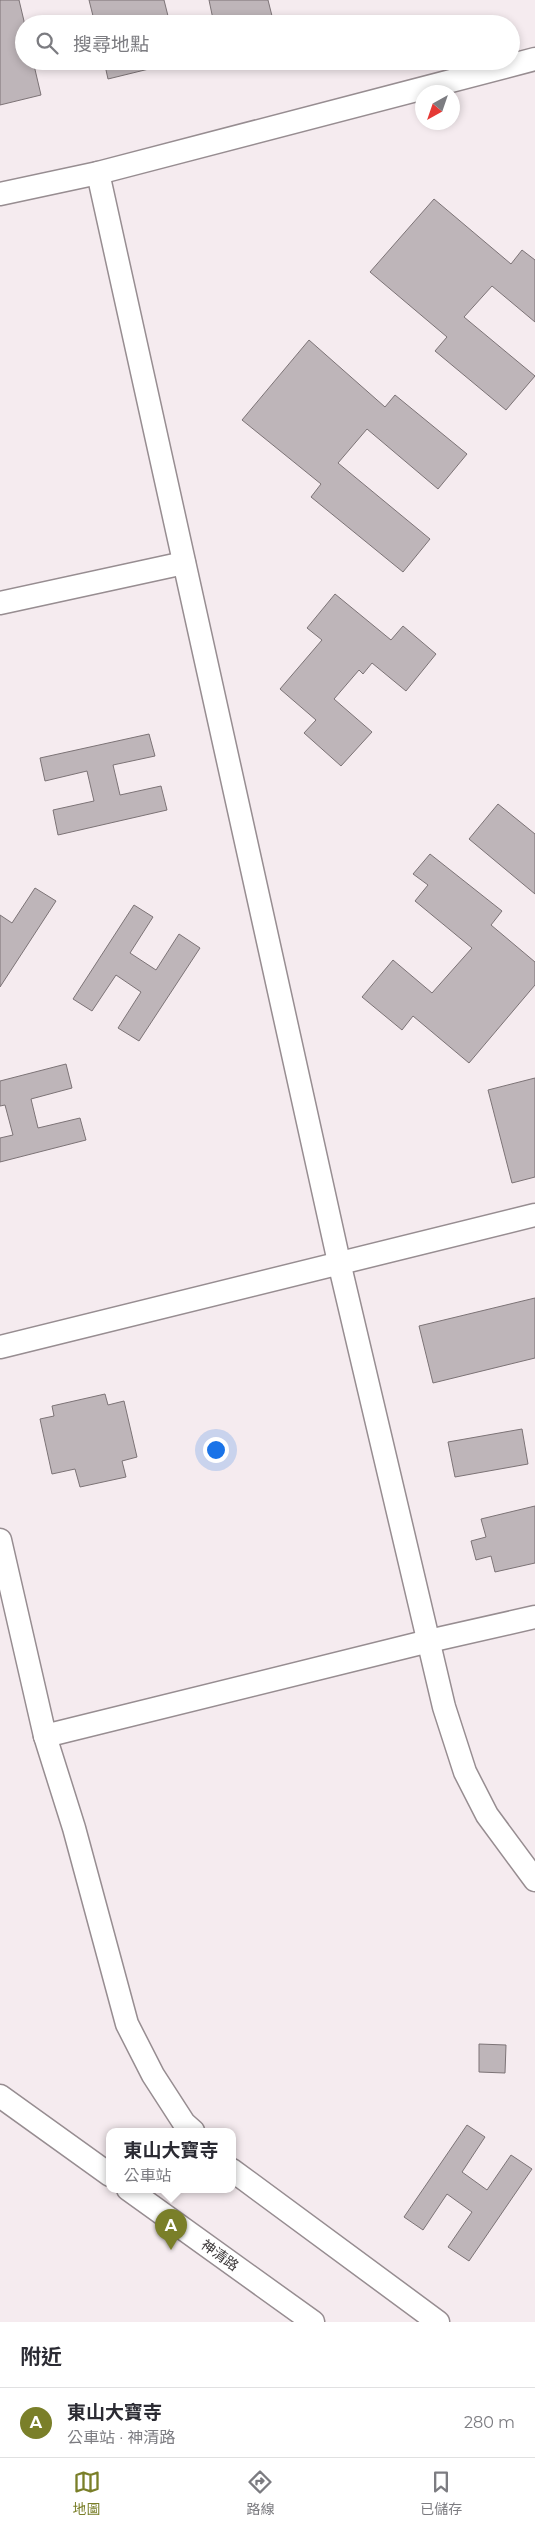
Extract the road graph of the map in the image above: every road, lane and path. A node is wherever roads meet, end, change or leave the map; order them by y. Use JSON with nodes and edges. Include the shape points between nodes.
{"nodes":[{"id":1,"x":535,"y":59,"type":"edge"},
{"id":2,"x":520,"y":63,"type":"edge"},
{"id":3,"x":493,"y":70,"type":"edge"},
{"id":4,"x":98,"y":173,"type":"junction"},
{"id":5,"x":0,"y":194,"type":"edge"},
{"id":6,"x":184,"y":563,"type":"junction"},
{"id":7,"x":0,"y":603,"type":"edge"},
{"id":8,"x":535,"y":1215,"type":"edge"},
{"id":9,"x":340,"y":1262,"type":"junction"},
{"id":10,"x":0,"y":1347,"type":"edge"},
{"id":11,"x":0,"y":1540,"type":"edge"},
{"id":12,"x":535,"y":1617,"type":"edge"},
{"id":13,"x":429,"y":1641,"type":"junction"},
{"id":14,"x":45,"y":1736,"type":"junction"},
{"id":15,"x":535,"y":1880,"type":"edge"},
{"id":16,"x":0,"y":2096,"type":"edge"},
{"id":17,"x":190,"y":2128,"type":"edge"},
{"id":18,"x":106,"y":2172,"type":"edge"},
{"id":19,"x":236,"y":2173,"type":"edge"},
{"id":20,"x":134,"y":2193,"type":"edge"},
{"id":21,"x":313,"y":2322,"type":"edge"},
{"id":22,"x":438,"y":2322,"type":"edge"}],
"edges":[{"from":1,"to":2,"type":"street"},
{"from":3,"to":4,"type":"street"},
{"from":4,"to":5,"type":"street"},
{"from":4,"to":6,"type":"street"},
{"from":6,"to":7,"type":"street"},
{"from":6,"to":9,"type":"street"},
{"from":8,"to":9,"type":"street"},
{"from":9,"to":10,"type":"street"},
{"from":9,"to":13,"type":"street"},
{"from":11,"to":14,"type":"street"},
{"from":12,"to":13,"type":"street"},
{"from":13,"to":14,"type":"street"},
{"from":13,"to":15,"type":"street","via":[[444,1707],[465,1772],[487,1815]]},
{"from":14,"to":17,"type":"street","via":[[74,1828],[126,2024],[153,2075]]},
{"from":16,"to":18,"type":"street"},
{"from":19,"to":22,"type":"street"},
{"from":20,"to":21,"type":"street","name":"神清路"}]}
